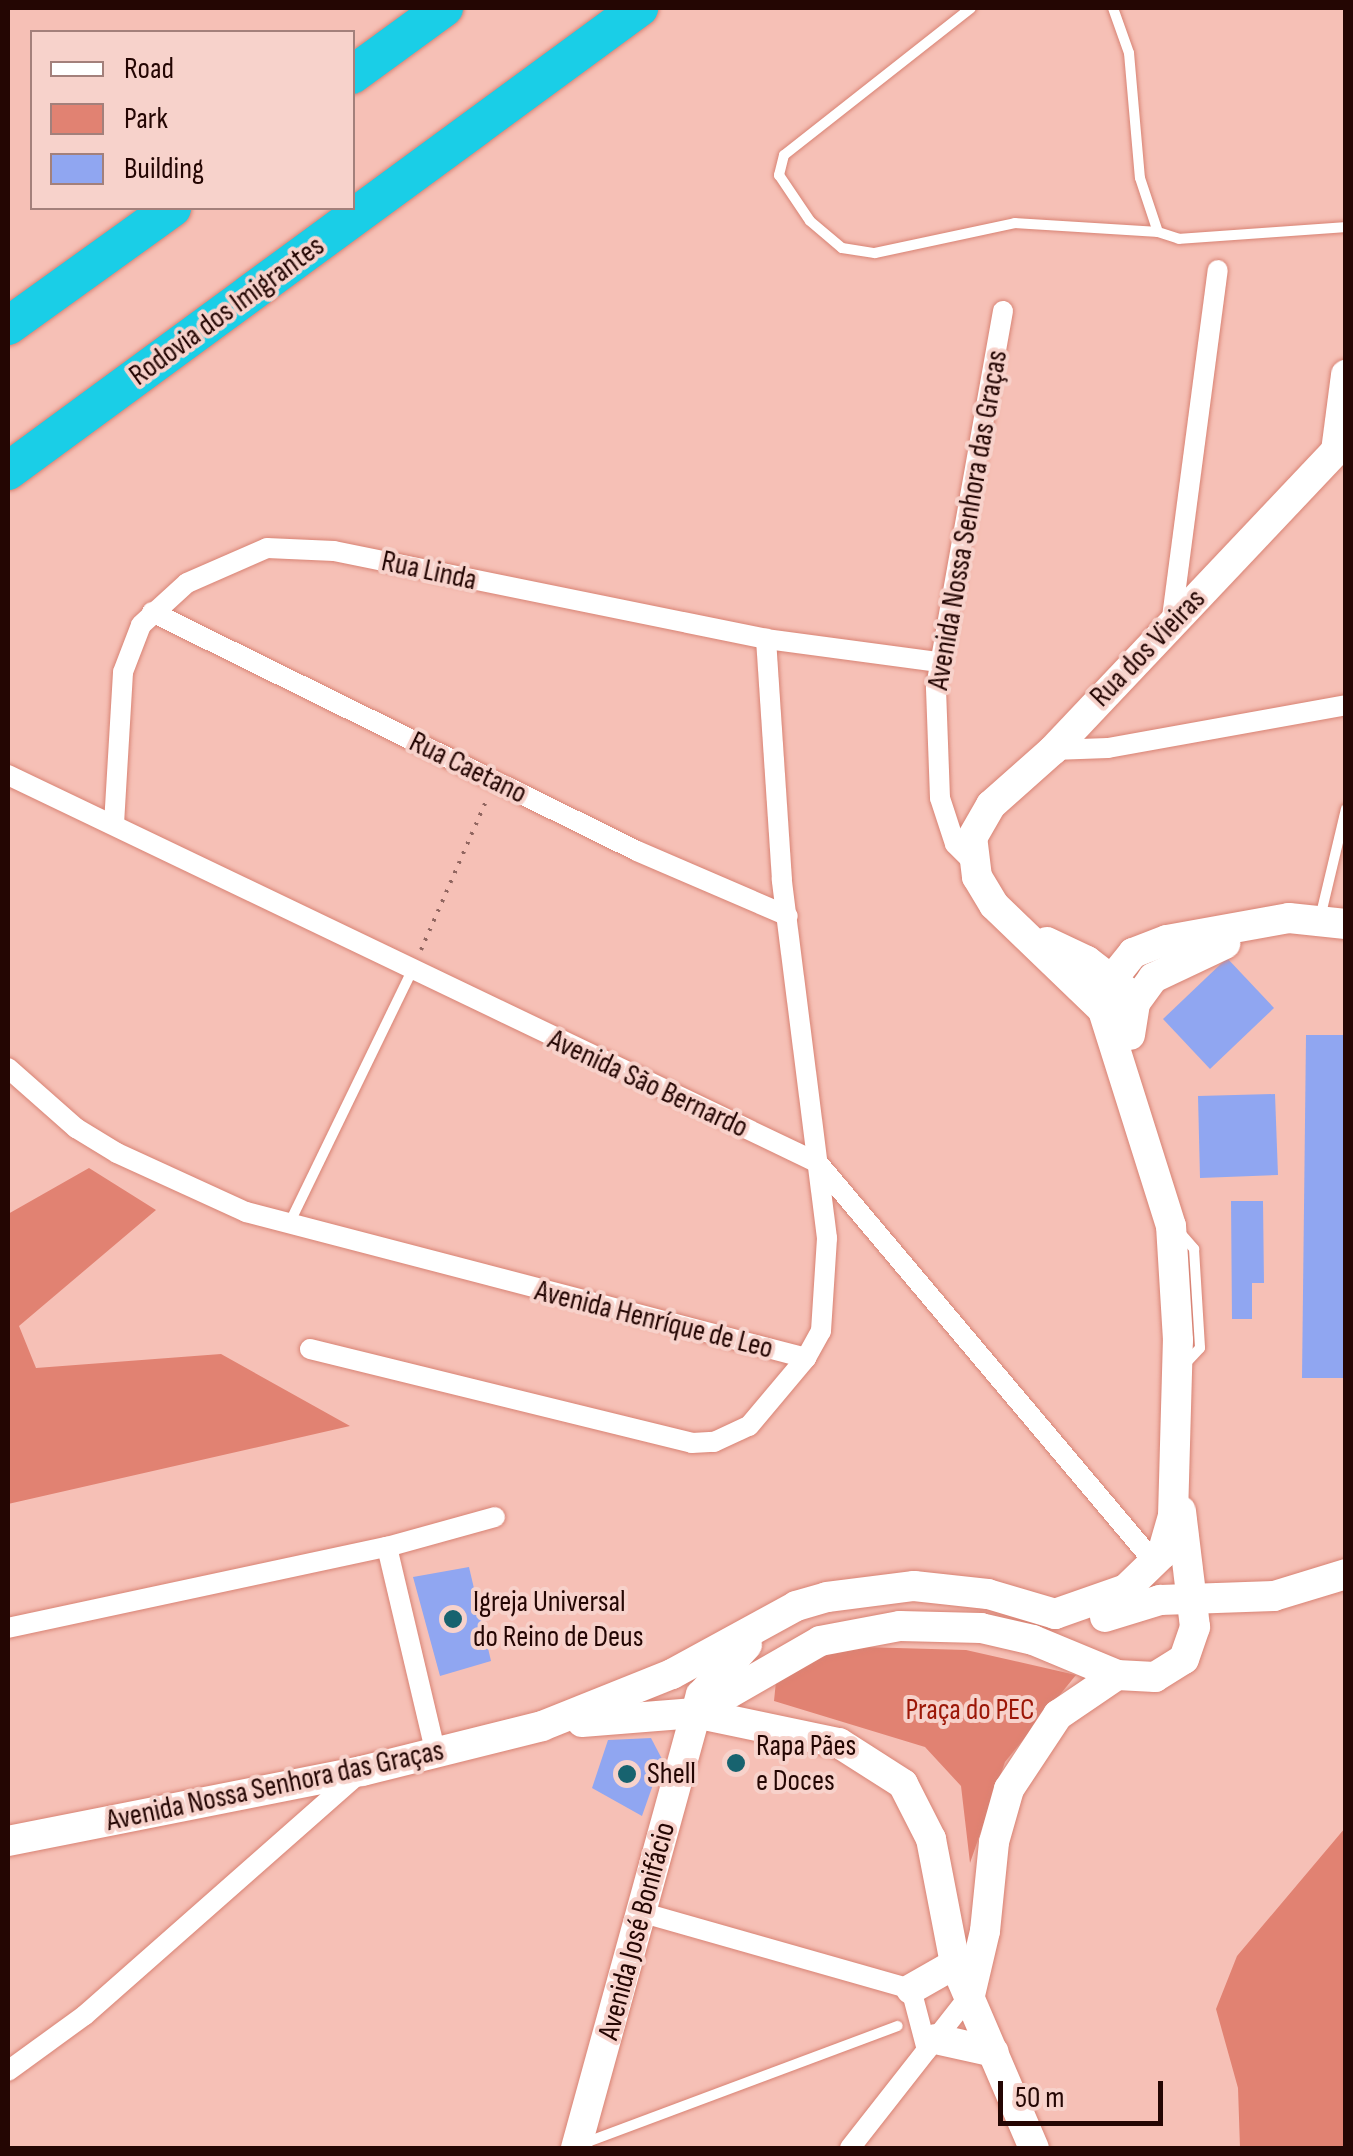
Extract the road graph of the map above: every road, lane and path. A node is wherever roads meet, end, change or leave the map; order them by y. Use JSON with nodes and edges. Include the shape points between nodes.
{"nodes":[{"id":1,"x":444,"y":8,"type":"edge"},
{"id":2,"x":639,"y":8,"type":"edge"},
{"id":3,"x":972,"y":8,"type":"edge"},
{"id":4,"x":1113,"y":8,"type":"edge"},
{"id":5,"x":355,"y":73,"type":"edge"},
{"id":6,"x":169,"y":210,"type":"edge"},
{"id":7,"x":1346,"y":227,"type":"edge"},
{"id":8,"x":1158,"y":232,"type":"junction"},
{"id":9,"x":1218,"y":270,"type":"dead end"},
{"id":10,"x":1004,"y":311,"type":"dead end"},
{"id":11,"x":8,"y":326,"type":"edge"},
{"id":12,"x":1346,"y":376,"type":"edge"},
{"id":13,"x":1341,"y":446,"type":"edge"},
{"id":14,"x":8,"y":471,"type":"edge"},
{"id":15,"x":152,"y":612,"type":"junction"},
{"id":16,"x":1170,"y":624,"type":"junction"},
{"id":17,"x":766,"y":639,"type":"junction"},
{"id":18,"x":938,"y":662,"type":"junction"},
{"id":19,"x":1346,"y":705,"type":"edge"},
{"id":20,"x":1052,"y":750,"type":"junction"},
{"id":21,"x":8,"y":775,"type":"edge"},
{"id":22,"x":495,"y":781,"type":"junction"},
{"id":23,"x":1346,"y":809,"type":"edge"},
{"id":24,"x":114,"y":824,"type":"junction"},
{"id":25,"x":974,"y":863,"type":"junction"},
{"id":26,"x":788,"y":916,"type":"junction"},
{"id":27,"x":1333,"y":922,"type":"edge"},
{"id":28,"x":410,"y":973,"type":"junction"},
{"id":29,"x":1120,"y":1002,"type":"junction"},
{"id":30,"x":8,"y":1068,"type":"edge"},
{"id":31,"x":818,"y":1164,"type":"junction"},
{"id":32,"x":289,"y":1225,"type":"junction"},
{"id":33,"x":310,"y":1349,"type":"dead end"},
{"id":34,"x":806,"y":1358,"type":"junction"},
{"id":35,"x":1175,"y":1474,"type":"junction"},
{"id":36,"x":495,"y":1517,"type":"dead end"},
{"id":37,"x":388,"y":1547,"type":"junction"},
{"id":38,"x":1156,"y":1564,"type":"junction"},
{"id":39,"x":1346,"y":1574,"type":"edge"},
{"id":40,"x":1192,"y":1598,"type":"junction"},
{"id":41,"x":1055,"y":1614,"type":"junction"},
{"id":42,"x":779,"y":1615,"type":"junction"},
{"id":43,"x":8,"y":1628,"type":"edge"},
{"id":44,"x":1117,"y":1675,"type":"junction"},
{"id":45,"x":695,"y":1712,"type":"junction"},
{"id":46,"x":542,"y":1726,"type":"junction"},
{"id":47,"x":436,"y":1754,"type":"junction"},
{"id":48,"x":362,"y":1770,"type":"junction"},
{"id":49,"x":8,"y":1841,"type":"edge"},
{"id":50,"x":992,"y":1882,"type":"junction"},
{"id":51,"x":939,"y":1887,"type":"junction"},
{"id":52,"x":644,"y":1913,"type":"junction"},
{"id":53,"x":955,"y":1964,"type":"junction"},
{"id":54,"x":911,"y":1989,"type":"junction"},
{"id":55,"x":970,"y":1996,"type":"junction"},
{"id":56,"x":898,"y":2026,"type":"dead end"},
{"id":57,"x":931,"y":2045,"type":"junction"},
{"id":58,"x":994,"y":2052,"type":"junction"},
{"id":59,"x":8,"y":2071,"type":"edge"},
{"id":60,"x":576,"y":2148,"type":"edge"},
{"id":61,"x":850,"y":2148,"type":"edge"},
{"id":62,"x":1034,"y":2148,"type":"edge"}],
"edges":[{"from":1,"to":5,"type":"highway"},
{"from":2,"to":14,"type":"highway","name":"Rodovia dos Imigrantes"},
{"from":3,"to":8,"type":"lane","via":[[784,155],[779,175],[810,221],[842,248],[875,253],[1015,223]]},
{"from":4,"to":8,"type":"lane","via":[[1128,53],[1140,178]]},
{"from":6,"to":11,"type":"highway"},
{"from":7,"to":8,"type":"lane","via":[[1179,239]]},
{"from":9,"to":16,"type":"street"},
{"from":10,"to":18,"type":"street","name":"Avenida Nossa Senhora das Graças"},
{"from":12,"to":13,"type":"main road"},
{"from":13,"to":16,"type":"main road","name":"Rua dos Vieiras"},
{"from":15,"to":17,"type":"street","name":"Rua Linda","via":[[244,553],[289,548],[334,551]]},
{"from":15,"to":22,"type":"street","name":"Rua Caetano"},
{"from":15,"to":24,"type":"street","name":"Rua Linda","via":[[123,672]]},
{"from":16,"to":20,"type":"main road","name":"Rua dos Vieiras"},
{"from":17,"to":18,"type":"street","name":"Rua Linda"},
{"from":17,"to":26,"type":"street","name":"Avenida Henríque de Leo"},
{"from":18,"to":25,"type":"street","name":"Avenida Nossa Senhora das Graças","via":[[940,798],[955,844]]},
{"from":19,"to":20,"type":"street","via":[[1108,748]]},
{"from":20,"to":25,"type":"main road","name":"Rua dos Vieiras","via":[[984,813],[972,838]]},
{"from":21,"to":24,"type":"street","name":"Avenida São Bernardo"},
{"from":22,"to":26,"type":"street","name":"Rua Caetano"},
{"from":22,"to":28,"type":"path"},
{"from":23,"to":27,"type":"lane"},
{"from":24,"to":28,"type":"street","name":"Avenida São Bernardo"},
{"from":25,"to":29,"type":"main road","name":"Avenida Nossa Senhora das Graças","via":[[994,905],[1031,936],[1087,961]]},
{"from":26,"to":31,"type":"street","name":"Avenida Henríque de Leo"},
{"from":27,"to":29,"type":"main road","via":[[1235,924],[1167,940],[1133,953]]},
{"from":28,"to":31,"type":"street","name":"Avenida São Bernardo"},
{"from":28,"to":32,"type":"lane"},
{"from":29,"to":35,"type":"main road","name":"Avenida Nossa Senhora das Graças","via":[[1135,1102],[1170,1226],[1178,1368]]},
{"from":30,"to":32,"type":"street","name":"Avenida Henríque de Leo","via":[[76,1128],[153,1173]]},
{"from":31,"to":34,"type":"street","name":"Avenida Henríque de Leo","via":[[824,1308]]},
{"from":31,"to":38,"type":"street","name":"Avenida São Bernardo"},
{"from":32,"to":34,"type":"street","name":"Avenida Henríque de Leo"},
{"from":33,"to":34,"type":"street","via":[[692,1442],[714,1442],[749,1426]]},
{"from":35,"to":38,"type":"main road","name":"Avenida Nossa Senhora das Graças","via":[[1173,1516]]},
{"from":35,"to":40,"type":"main road","name":"Avenida Nossa Senhora das Graças"},
{"from":36,"to":37,"type":"street"},
{"from":37,"to":43,"type":"street"},
{"from":37,"to":47,"type":"street"},
{"from":38,"to":40,"type":"main road"},
{"from":38,"to":41,"type":"main road","via":[[1113,1597]]},
{"from":39,"to":40,"type":"main road","name":"Avenida Nossa Senhora das Graças","via":[[1274,1596]]},
{"from":40,"to":41,"type":"main road","name":"Avenida Nossa Senhora das Graças","via":[[1160,1600],[1090,1622]]},
{"from":40,"to":44,"type":"main road","name":"Avenida Nossa Senhora das Graças","via":[[1195,1627],[1184,1659],[1155,1677]]},
{"from":41,"to":42,"type":"main road","name":"Avenida Nossa Senhora das Graças","via":[[988,1594],[914,1586],[826,1597]]},
{"from":42,"to":45,"type":"main road","name":"Avenida José Bonifácio","via":[[719,1670]]},
{"from":42,"to":46,"type":"main road","name":"Avenida Nossa Senhora das Graças","via":[[672,1674]]},
{"from":44,"to":45,"type":"main road","name":"Avenida Nossa Senhora das Graças","via":[[1033,1640],[981,1628],[900,1626],[820,1641]]},
{"from":44,"to":50,"type":"main road","via":[[1058,1714],[1024,1762],[1000,1815]]},
{"from":45,"to":46,"type":"main road","name":"Avenida Nossa Senhora das Graças"},
{"from":45,"to":51,"type":"main road","via":[[839,1743],[879,1764],[921,1809]]},
{"from":45,"to":52,"type":"main road","name":"Avenida José Bonifácio"},
{"from":46,"to":47,"type":"main road","name":"Avenida Nossa Senhora das Graças"},
{"from":47,"to":48,"type":"main road","name":"Avenida Nossa Senhora das Graças"},
{"from":48,"to":49,"type":"main road","name":"Avenida Nossa Senhora das Graças"},
{"from":48,"to":59,"type":"street","via":[[84,2014]]},
{"from":50,"to":51,"type":"main road","via":[[970,1900],[950,1898]]},
{"from":50,"to":55,"type":"main road"},
{"from":51,"to":53,"type":"main road"},
{"from":52,"to":54,"type":"street"},
{"from":52,"to":60,"type":"main road","name":"Avenida José Bonifácio"},
{"from":53,"to":54,"type":"main road"},
{"from":53,"to":55,"type":"main road"},
{"from":54,"to":57,"type":"street"},
{"from":55,"to":57,"type":"street"},
{"from":55,"to":58,"type":"main road"},
{"from":56,"to":60,"type":"lane"},
{"from":57,"to":58,"type":"main road"},
{"from":57,"to":61,"type":"street"},
{"from":58,"to":62,"type":"main road"}]}
